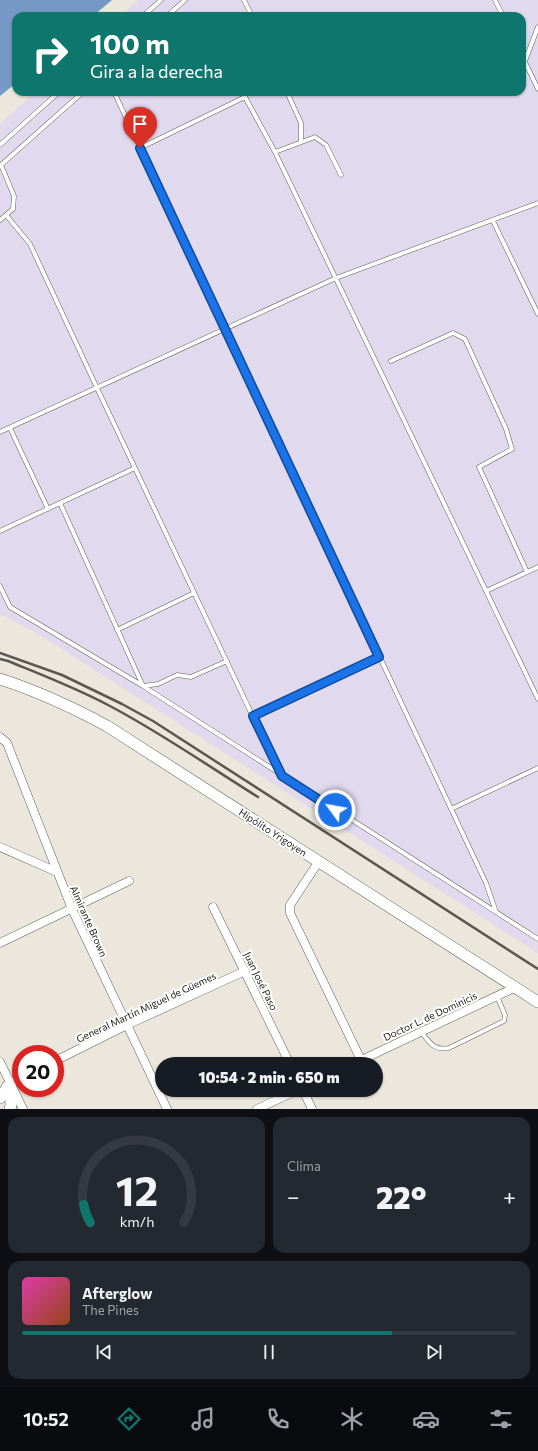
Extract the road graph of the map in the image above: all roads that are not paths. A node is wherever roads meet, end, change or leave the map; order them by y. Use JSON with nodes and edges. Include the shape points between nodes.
{"nodes":[{"id":1,"x":161,"y":0,"type":"edge"},
{"id":2,"x":185,"y":0,"type":"edge"},
{"id":3,"x":244,"y":0,"type":"edge"},
{"id":4,"x":495,"y":0,"type":"edge"},
{"id":5,"x":148,"y":12,"type":"edge"},
{"id":6,"x":172,"y":12,"type":"edge"},
{"id":7,"x":250,"y":12,"type":"edge"},
{"id":8,"x":501,"y":12,"type":"edge"},
{"id":9,"x":538,"y":27,"type":"edge"},
{"id":10,"x":526,"y":58,"type":"edge"},
{"id":11,"x":526,"y":63,"type":"edge"},
{"id":12,"x":538,"y":89,"type":"edge"},
{"id":13,"x":55,"y":96,"type":"edge"},
{"id":14,"x":79,"y":96,"type":"edge"},
{"id":15,"x":116,"y":96,"type":"edge"},
{"id":16,"x":289,"y":96,"type":"edge"},
{"id":17,"x":301,"y":142,"type":"junction"},
{"id":18,"x":0,"y":145,"type":"edge"},
{"id":19,"x":140,"y":148,"type":"junction"},
{"id":20,"x":275,"y":152,"type":"junction"},
{"id":21,"x":341,"y":175,"type":"dead end"},
{"id":22,"x":538,"y":203,"type":"edge"},
{"id":23,"x":6,"y":215,"type":"junction"},
{"id":24,"x":0,"y":220,"type":"edge"},
{"id":25,"x":493,"y":221,"type":"junction"},
{"id":26,"x":336,"y":278,"type":"junction"},
{"id":27,"x":538,"y":314,"type":"edge"},
{"id":28,"x":225,"y":329,"type":"junction"},
{"id":29,"x":391,"y":361,"type":"dead end"},
{"id":30,"x":97,"y":388,"type":"junction"},
{"id":31,"x":10,"y":428,"type":"junction"},
{"id":32,"x":0,"y":432,"type":"edge"},
{"id":33,"x":135,"y":468,"type":"junction"},
{"id":34,"x":60,"y":503,"type":"junction"},
{"id":35,"x":48,"y":509,"type":"junction"},
{"id":36,"x":0,"y":531,"type":"edge"},
{"id":37,"x":538,"y":567,"type":"edge"},
{"id":38,"x":527,"y":572,"type":"junction"},
{"id":39,"x":0,"y":588,"type":"edge"},
{"id":40,"x":486,"y":591,"type":"junction"},
{"id":41,"x":194,"y":593,"type":"junction"},
{"id":42,"x":117,"y":630,"type":"junction"},
{"id":43,"x":379,"y":657,"type":"junction"},
{"id":44,"x":226,"y":660,"type":"junction"},
{"id":45,"x":0,"y":679,"type":"edge"},
{"id":46,"x":143,"y":686,"type":"junction"},
{"id":47,"x":538,"y":699,"type":"edge"},
{"id":48,"x":253,"y":716,"type":"junction"},
{"id":49,"x":1,"y":737,"type":"edge"},
{"id":50,"x":538,"y":768,"type":"edge"},
{"id":51,"x":282,"y":776,"type":"junction"},
{"id":52,"x":450,"y":808,"type":"junction"},
{"id":53,"x":0,"y":847,"type":"edge"},
{"id":54,"x":319,"y":861,"type":"junction"},
{"id":55,"x":57,"y":872,"type":"junction"},
{"id":56,"x":129,"y":881,"type":"dead end"},
{"id":57,"x":213,"y":907,"type":"dead end"},
{"id":58,"x":72,"y":909,"type":"junction"},
{"id":59,"x":496,"y":912,"type":"junction"},
{"id":60,"x":538,"y":940,"type":"edge"},
{"id":61,"x":0,"y":943,"type":"edge"},
{"id":62,"x":245,"y":971,"type":"junction"},
{"id":63,"x":516,"y":987,"type":"junction"},
{"id":64,"x":497,"y":996,"type":"junction"},
{"id":65,"x":538,"y":1002,"type":"edge"},
{"id":66,"x":127,"y":1025,"type":"junction"},
{"id":67,"x":420,"y":1032,"type":"junction"},
{"id":68,"x":64,"y":1056,"type":"edge"},
{"id":69,"x":287,"y":1057,"type":"edge"},
{"id":70,"x":360,"y":1057,"type":"edge"},
{"id":71,"x":367,"y":1057,"type":"edge"},
{"id":72,"x":0,"y":1062,"type":"edge"},
{"id":73,"x":5,"y":1086,"type":"edge"},
{"id":74,"x":283,"y":1097,"type":"edge"},
{"id":75,"x":306,"y":1097,"type":"edge"},
{"id":76,"x":0,"y":1098,"type":"edge"},
{"id":77,"x":10,"y":1109,"type":"edge"},
{"id":78,"x":23,"y":1109,"type":"edge"},
{"id":79,"x":167,"y":1109,"type":"edge"},
{"id":80,"x":257,"y":1109,"type":"edge"},
{"id":81,"x":312,"y":1109,"type":"edge"}],
"edges":[{"from":1,"to":5,"type":"lane"},
{"from":2,"to":6,"type":"lane"},
{"from":3,"to":7,"type":"lane"},
{"from":4,"to":8,"type":"lane"},
{"from":9,"to":10,"type":"lane"},
{"from":11,"to":12,"type":"lane"},
{"from":13,"to":18,"type":"lane"},
{"from":14,"to":23,"type":"lane","via":[[1,165],[14,196],[13,209]]},
{"from":15,"to":19,"type":"lane"},
{"from":16,"to":17,"type":"lane","via":[[301,123]]},
{"from":17,"to":20,"type":"lane"},
{"from":17,"to":21,"type":"lane","via":[[315,137],[326,145]]},
{"from":19,"to":20,"type":"lane","via":[[245,97]]},
{"from":19,"to":28,"type":"lane"},
{"from":20,"to":26,"type":"lane"},
{"from":22,"to":25,"type":"lane"},
{"from":23,"to":24,"type":"lane"},
{"from":23,"to":30,"type":"lane","via":[[30,244]]},
{"from":25,"to":26,"type":"lane"},
{"from":25,"to":27,"type":"lane"},
{"from":26,"to":28,"type":"lane"},
{"from":26,"to":40,"type":"lane"},
{"from":28,"to":30,"type":"lane"},
{"from":28,"to":43,"type":"lane"},
{"from":29,"to":38,"type":"lane","via":[[453,333],[465,339],[506,429],[512,449],[479,467]]},
{"from":30,"to":31,"type":"lane"},
{"from":30,"to":33,"type":"lane"},
{"from":31,"to":32,"type":"lane"},
{"from":31,"to":35,"type":"lane"},
{"from":33,"to":34,"type":"lane"},
{"from":33,"to":41,"type":"lane"},
{"from":34,"to":35,"type":"lane"},
{"from":34,"to":42,"type":"lane"},
{"from":35,"to":36,"type":"lane"},
{"from":37,"to":38,"type":"lane"},
{"from":38,"to":40,"type":"lane"},
{"from":39,"to":46,"type":"lane","via":[[10,607]]},
{"from":40,"to":47,"type":"lane"},
{"from":41,"to":42,"type":"lane"},
{"from":41,"to":44,"type":"lane"},
{"from":42,"to":46,"type":"lane"},
{"from":43,"to":48,"type":"lane"},
{"from":43,"to":52,"type":"lane"},
{"from":44,"to":46,"type":"lane","via":[[191,677],[178,675],[158,684]]},
{"from":44,"to":48,"type":"lane"},
{"from":45,"to":54,"type":"street","name":"Hipólito Yrigoyen","via":[[67,705],[107,726]]},
{"from":46,"to":51,"type":"lane"},
{"from":48,"to":51,"type":"lane"},
{"from":49,"to":55,"type":"street","name":"Almirante Brown","via":[[7,744]]},
{"from":50,"to":52,"type":"lane"},
{"from":51,"to":59,"type":"lane"},
{"from":52,"to":59,"type":"lane","via":[[486,884]]},
{"from":53,"to":55,"type":"street"},
{"from":54,"to":63,"type":"street","name":"Hipólito Yrigoyen"},
{"from":54,"to":70,"type":"street","via":[[290,905],[290,913]]},
{"from":55,"to":58,"type":"street","name":"Almirante Brown"},
{"from":56,"to":58,"type":"street"},
{"from":57,"to":62,"type":"street","name":"Juan José Paso"},
{"from":58,"to":61,"type":"street"},
{"from":58,"to":66,"type":"street","name":"Almirante Brown"},
{"from":59,"to":60,"type":"lane"},
{"from":62,"to":66,"type":"street","name":"General Martín Miguel de Güemes"},
{"from":62,"to":69,"type":"street","name":"Juan José Paso"},
{"from":63,"to":64,"type":"street","name":"Doctor L. de Dominicis"},
{"from":63,"to":65,"type":"street","name":"Hipólito Yrigoyen"},
{"from":64,"to":67,"type":"street","name":"Doctor L. de Dominicis"},
{"from":64,"to":67,"type":"lane","via":[[505,1016],[504,1020],[449,1048],[434,1047]]},
{"from":66,"to":68,"type":"street","name":"General Martín Miguel de Güemes"},
{"from":66,"to":79,"type":"street","name":"Almirante Brown"},
{"from":67,"to":71,"type":"street","name":"Doctor L. de Dominicis"},
{"from":72,"to":73,"type":"street"},
{"from":73,"to":76,"type":"street"},
{"from":73,"to":77,"type":"street"},
{"from":73,"to":78,"type":"street"},
{"from":74,"to":80,"type":"street"},
{"from":75,"to":81,"type":"street"}]}
